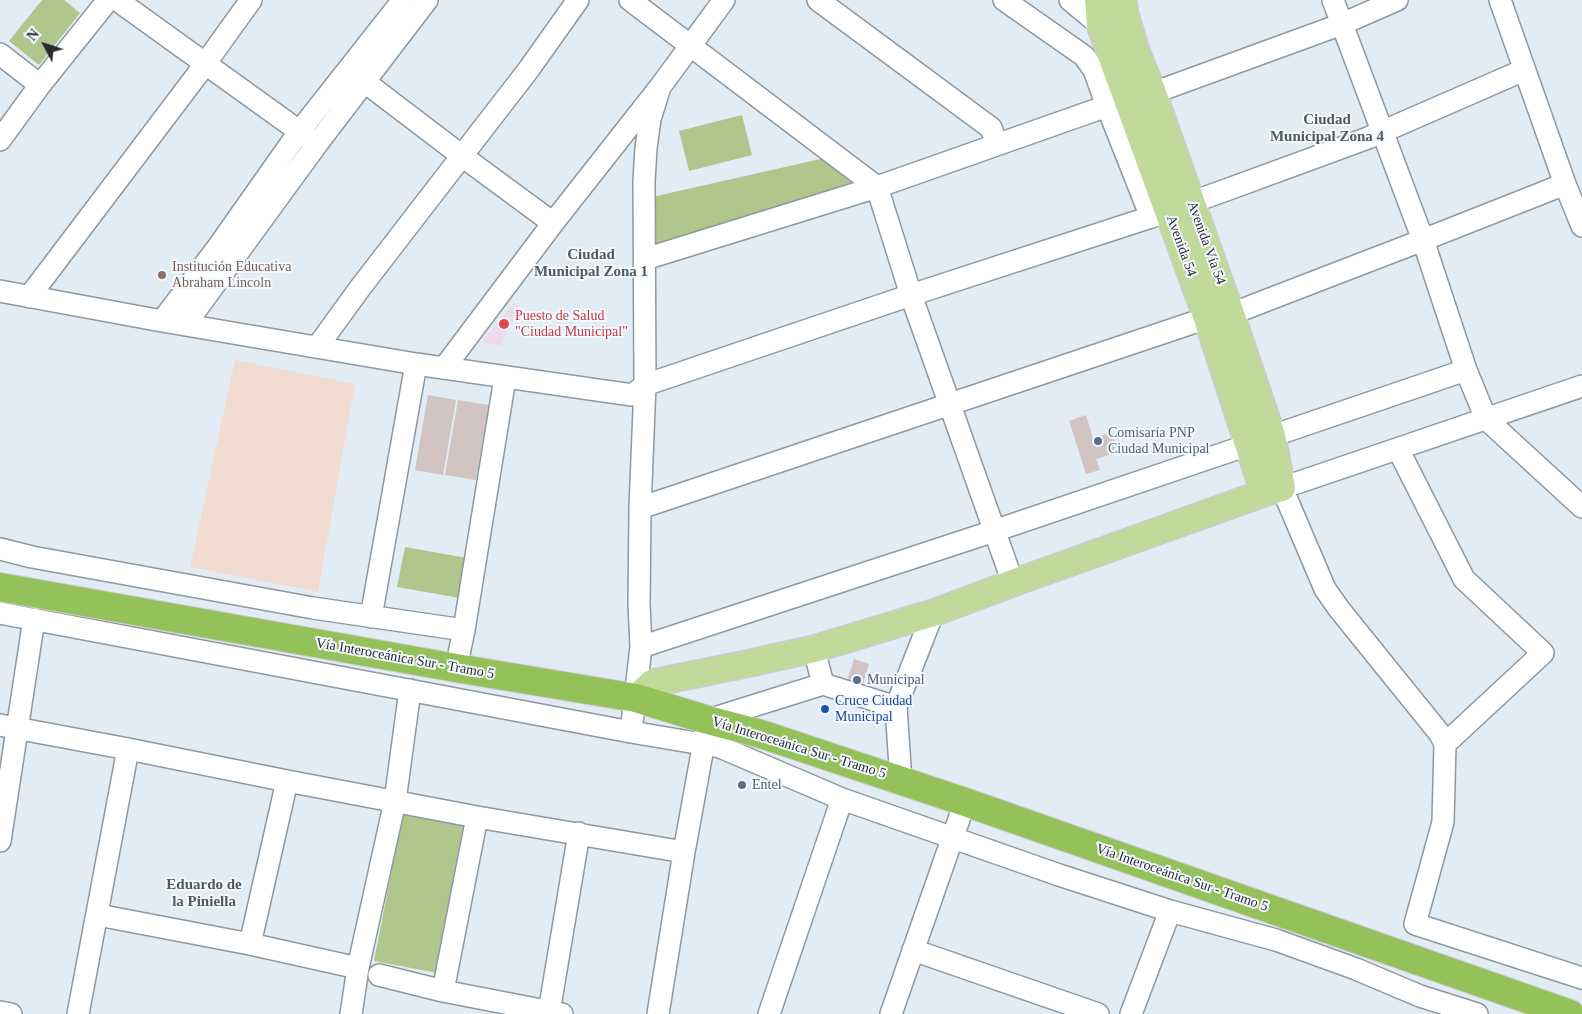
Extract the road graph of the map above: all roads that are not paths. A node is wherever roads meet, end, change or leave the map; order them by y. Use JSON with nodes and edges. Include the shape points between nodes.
{"nodes":[{"id":1,"x":108,"y":0,"type":"edge"},
{"id":2,"x":117,"y":0,"type":"edge"},
{"id":3,"x":251,"y":0,"type":"edge"},
{"id":4,"x":403,"y":0,"type":"edge"},
{"id":5,"x":427,"y":0,"type":"edge"},
{"id":6,"x":578,"y":0,"type":"edge"},
{"id":7,"x":630,"y":0,"type":"edge"},
{"id":8,"x":724,"y":0,"type":"edge"},
{"id":9,"x":818,"y":0,"type":"edge"},
{"id":10,"x":1004,"y":0,"type":"edge"},
{"id":11,"x":1070,"y":0,"type":"edge"},
{"id":12,"x":1123,"y":0,"type":"edge"},
{"id":13,"x":1333,"y":0,"type":"edge"},
{"id":14,"x":1397,"y":0,"type":"edge"},
{"id":15,"x":1500,"y":0,"type":"edge"},
{"id":16,"x":1099,"y":12,"type":"edge"},
{"id":17,"x":1342,"y":24,"type":"junction"},
{"id":18,"x":691,"y":45,"type":"junction"},
{"id":19,"x":0,"y":54,"type":"edge"},
{"id":20,"x":205,"y":64,"type":"junction"},
{"id":21,"x":1524,"y":70,"type":"junction"},
{"id":22,"x":365,"y":82,"type":"junction"},
{"id":23,"x":40,"y":85,"type":"junction"},
{"id":24,"x":660,"y":87,"type":"junction"},
{"id":25,"x":1153,"y":93,"type":"junction"},
{"id":26,"x":1107,"y":106,"type":"junction"},
{"id":27,"x":299,"y":132,"type":"junction"},
{"id":28,"x":1382,"y":132,"type":"junction"},
{"id":29,"x":0,"y":140,"type":"edge"},
{"id":30,"x":317,"y":144,"type":"junction"},
{"id":31,"x":997,"y":144,"type":"junction"},
{"id":32,"x":462,"y":156,"type":"junction"},
{"id":33,"x":1565,"y":184,"type":"junction"},
{"id":34,"x":877,"y":188,"type":"junction"},
{"id":35,"x":1170,"y":210,"type":"junction"},
{"id":36,"x":553,"y":222,"type":"junction"},
{"id":37,"x":1582,"y":226,"type":"edge"},
{"id":38,"x":1423,"y":240,"type":"junction"},
{"id":39,"x":645,"y":259,"type":"junction"},
{"id":40,"x":0,"y":291,"type":"edge"},
{"id":41,"x":911,"y":295,"type":"junction"},
{"id":42,"x":29,"y":297,"type":"junction"},
{"id":43,"x":1219,"y":316,"type":"junction"},
{"id":44,"x":162,"y":321,"type":"junction"},
{"id":45,"x":185,"y":325,"type":"junction"},
{"id":46,"x":318,"y":346,"type":"junction"},
{"id":47,"x":416,"y":364,"type":"junction"},
{"id":48,"x":444,"y":368,"type":"junction"},
{"id":49,"x":1466,"y":370,"type":"junction"},
{"id":50,"x":505,"y":378,"type":"junction"},
{"id":51,"x":645,"y":385,"type":"junction"},
{"id":52,"x":1582,"y":386,"type":"edge"},
{"id":53,"x":950,"y":404,"type":"junction"},
{"id":54,"x":1486,"y":419,"type":"junction"},
{"id":55,"x":1260,"y":441,"type":"junction"},
{"id":56,"x":1398,"y":449,"type":"junction"},
{"id":57,"x":1273,"y":490,"type":"junction"},
{"id":58,"x":1582,"y":507,"type":"edge"},
{"id":59,"x":640,"y":508,"type":"junction"},
{"id":60,"x":994,"y":531,"type":"junction"},
{"id":61,"x":0,"y":549,"type":"edge"},
{"id":62,"x":1013,"y":583,"type":"junction"},
{"id":63,"x":0,"y":587,"type":"edge"},
{"id":64,"x":0,"y":613,"type":"edge"},
{"id":65,"x":933,"y":613,"type":"junction"},
{"id":66,"x":371,"y":617,"type":"junction"},
{"id":67,"x":34,"y":619,"type":"junction"},
{"id":68,"x":464,"y":630,"type":"junction"},
{"id":69,"x":641,"y":647,"type":"junction"},
{"id":70,"x":814,"y":649,"type":"junction"},
{"id":71,"x":456,"y":668,"type":"junction"},
{"id":72,"x":824,"y":684,"type":"junction"},
{"id":73,"x":410,"y":690,"type":"junction"},
{"id":74,"x":636,"y":698,"type":"junction"},
{"id":75,"x":896,"y":707,"type":"junction"},
{"id":76,"x":8,"y":726,"type":"edge"},
{"id":77,"x":631,"y":732,"type":"junction"},
{"id":78,"x":706,"y":733,"type":"junction"},
{"id":79,"x":1445,"y":744,"type":"junction"},
{"id":80,"x":128,"y":749,"type":"junction"},
{"id":81,"x":287,"y":781,"type":"junction"},
{"id":82,"x":901,"y":781,"type":"junction"},
{"id":83,"x":842,"y":799,"type":"junction"},
{"id":84,"x":395,"y":801,"type":"junction"},
{"id":85,"x":965,"y":802,"type":"junction"},
{"id":86,"x":477,"y":817,"type":"junction"},
{"id":87,"x":579,"y":833,"type":"junction"},
{"id":88,"x":0,"y":836,"type":"edge"},
{"id":89,"x":952,"y":837,"type":"junction"},
{"id":90,"x":684,"y":852,"type":"junction"},
{"id":91,"x":1170,"y":911,"type":"junction"},
{"id":92,"x":98,"y":915,"type":"junction"},
{"id":93,"x":250,"y":944,"type":"junction"},
{"id":94,"x":914,"y":950,"type":"junction"},
{"id":95,"x":358,"y":968,"type":"junction"},
{"id":96,"x":379,"y":976,"type":"dead end"},
{"id":97,"x":1582,"y":978,"type":"edge"},
{"id":98,"x":443,"y":992,"type":"junction"},
{"id":99,"x":0,"y":1012,"type":"edge"},
{"id":100,"x":555,"y":1013,"type":"edge"},
{"id":101,"x":11,"y":1014,"type":"edge"},
{"id":102,"x":78,"y":1014,"type":"edge"},
{"id":103,"x":351,"y":1014,"type":"edge"},
{"id":104,"x":658,"y":1014,"type":"edge"},
{"id":105,"x":769,"y":1014,"type":"edge"},
{"id":106,"x":891,"y":1014,"type":"edge"},
{"id":107,"x":1098,"y":1014,"type":"edge"},
{"id":108,"x":1131,"y":1014,"type":"edge"},
{"id":109,"x":1476,"y":1014,"type":"edge"},
{"id":110,"x":1570,"y":1014,"type":"edge"}],
"edges":[{"from":1,"to":23,"type":"street"},
{"from":2,"to":20,"type":"street"},
{"from":3,"to":20,"type":"street"},
{"from":4,"to":27,"type":"street"},
{"from":5,"to":22,"type":"street"},
{"from":6,"to":32,"type":"street"},
{"from":7,"to":18,"type":"street"},
{"from":8,"to":18,"type":"street"},
{"from":9,"to":31,"type":"street","via":[[991,128]]},
{"from":10,"to":26,"type":"street","via":[[1084,56],[1094,70]]},
{"from":11,"to":16,"type":"street"},
{"from":12,"to":25,"type":"main road","name":"Avenida Vía 54","via":[[1130,34]]},
{"from":13,"to":17,"type":"street"},
{"from":14,"to":17,"type":"street"},
{"from":15,"to":21,"type":"street"},
{"from":16,"to":35,"type":"main road","name":"Avenida 54"},
{"from":17,"to":25,"type":"street"},
{"from":17,"to":28,"type":"street"},
{"from":18,"to":24,"type":"street"},
{"from":18,"to":34,"type":"street"},
{"from":19,"to":23,"type":"street"},
{"from":20,"to":27,"type":"street"},
{"from":20,"to":42,"type":"street"},
{"from":21,"to":28,"type":"street"},
{"from":21,"to":33,"type":"street"},
{"from":22,"to":30,"type":"street"},
{"from":22,"to":32,"type":"street"},
{"from":23,"to":29,"type":"street"},
{"from":24,"to":36,"type":"street"},
{"from":24,"to":39,"type":"street","via":[[646,148]]},
{"from":25,"to":35,"type":"main road","name":"Avenida Vía 54"},
{"from":26,"to":31,"type":"street"},
{"from":26,"to":35,"type":"street"},
{"from":27,"to":30,"type":"street"},
{"from":27,"to":44,"type":"street"},
{"from":28,"to":35,"type":"street"},
{"from":28,"to":38,"type":"street"},
{"from":30,"to":45,"type":"street"},
{"from":31,"to":34,"type":"street"},
{"from":32,"to":36,"type":"street"},
{"from":32,"to":46,"type":"street"},
{"from":33,"to":37,"type":"street"},
{"from":33,"to":38,"type":"street"},
{"from":34,"to":39,"type":"street"},
{"from":34,"to":41,"type":"street"},
{"from":35,"to":41,"type":"street"},
{"from":35,"to":43,"type":"main road","name":"Avenida Vía 54"},
{"from":36,"to":48,"type":"street"},
{"from":38,"to":43,"type":"street"},
{"from":38,"to":49,"type":"street"},
{"from":39,"to":51,"type":"street"},
{"from":40,"to":42,"type":"street"},
{"from":41,"to":51,"type":"street"},
{"from":41,"to":53,"type":"street"},
{"from":42,"to":44,"type":"street"},
{"from":43,"to":53,"type":"street"},
{"from":43,"to":55,"type":"main road","name":"Avenida Vía 54"},
{"from":44,"to":45,"type":"street"},
{"from":45,"to":46,"type":"street"},
{"from":46,"to":47,"type":"street"},
{"from":47,"to":48,"type":"street"},
{"from":47,"to":66,"type":"street"},
{"from":48,"to":50,"type":"street"},
{"from":49,"to":54,"type":"street"},
{"from":49,"to":55,"type":"street"},
{"from":50,"to":51,"type":"street","via":[[632,395]]},
{"from":50,"to":68,"type":"street"},
{"from":51,"to":59,"type":"street"},
{"from":52,"to":54,"type":"street"},
{"from":53,"to":59,"type":"street"},
{"from":53,"to":60,"type":"street"},
{"from":54,"to":56,"type":"street"},
{"from":54,"to":58,"type":"street"},
{"from":55,"to":57,"type":"main road","name":"Avenida Vía 54"},
{"from":55,"to":60,"type":"street"},
{"from":56,"to":57,"type":"street"},
{"from":56,"to":79,"type":"street","via":[[1464,580],[1543,653]]},
{"from":57,"to":62,"type":"main road"},
{"from":57,"to":79,"type":"street","via":[[1325,589]]},
{"from":59,"to":69,"type":"street"},
{"from":60,"to":62,"type":"street"},
{"from":60,"to":69,"type":"street"},
{"from":61,"to":66,"type":"street"},
{"from":62,"to":65,"type":"main road"},
{"from":63,"to":71,"type":"highway","name":"Vía Interoceánica Sur - Tramo 5"},
{"from":64,"to":67,"type":"street"},
{"from":65,"to":70,"type":"main road"},
{"from":65,"to":75,"type":"street"},
{"from":66,"to":68,"type":"street"},
{"from":67,"to":73,"type":"street"},
{"from":67,"to":76,"type":"street"},
{"from":68,"to":71,"type":"street"},
{"from":69,"to":74,"type":"street"},
{"from":70,"to":72,"type":"street"},
{"from":70,"to":74,"type":"main road","via":[[652,683]]},
{"from":71,"to":74,"type":"highway","name":"Vía Interoceánica Sur - Tramo 5"},
{"from":72,"to":75,"type":"street"},
{"from":72,"to":78,"type":"street"},
{"from":73,"to":77,"type":"street"},
{"from":73,"to":84,"type":"street"},
{"from":74,"to":77,"type":"street"},
{"from":74,"to":78,"type":"highway","name":"Vía Interoceánica Sur - Tramo 5"},
{"from":75,"to":82,"type":"street"},
{"from":76,"to":80,"type":"street"},
{"from":76,"to":88,"type":"street"},
{"from":77,"to":78,"type":"street"},
{"from":78,"to":82,"type":"highway","name":"Vía Interoceánica Sur - Tramo 5","via":[[761,734]]},
{"from":78,"to":83,"type":"street","via":[[720,747]]},
{"from":78,"to":90,"type":"street"},
{"from":79,"to":97,"type":"street","via":[[1443,822],[1416,924]]},
{"from":80,"to":81,"type":"street"},
{"from":80,"to":92,"type":"street"},
{"from":81,"to":84,"type":"street"},
{"from":81,"to":93,"type":"street"},
{"from":82,"to":85,"type":"highway","name":"Vía Interoceánica Sur - Tramo 5"},
{"from":83,"to":89,"type":"street"},
{"from":83,"to":105,"type":"street"},
{"from":84,"to":86,"type":"street"},
{"from":84,"to":95,"type":"street"},
{"from":85,"to":89,"type":"street"},
{"from":85,"to":110,"type":"highway","name":"Vía Interoceánica Sur - Tramo 5"},
{"from":86,"to":87,"type":"street"},
{"from":86,"to":98,"type":"street"},
{"from":87,"to":90,"type":"street"},
{"from":87,"to":100,"type":"street"},
{"from":89,"to":91,"type":"street"},
{"from":89,"to":94,"type":"street"},
{"from":90,"to":104,"type":"street"},
{"from":91,"to":108,"type":"street"},
{"from":91,"to":109,"type":"street","via":[[1276,940],[1420,996]]},
{"from":92,"to":93,"type":"street"},
{"from":92,"to":102,"type":"street"},
{"from":93,"to":95,"type":"street"},
{"from":94,"to":106,"type":"street"},
{"from":94,"to":107,"type":"street"},
{"from":95,"to":103,"type":"street"},
{"from":96,"to":98,"type":"street"},
{"from":98,"to":100,"type":"street"},
{"from":99,"to":101,"type":"street"}]}
